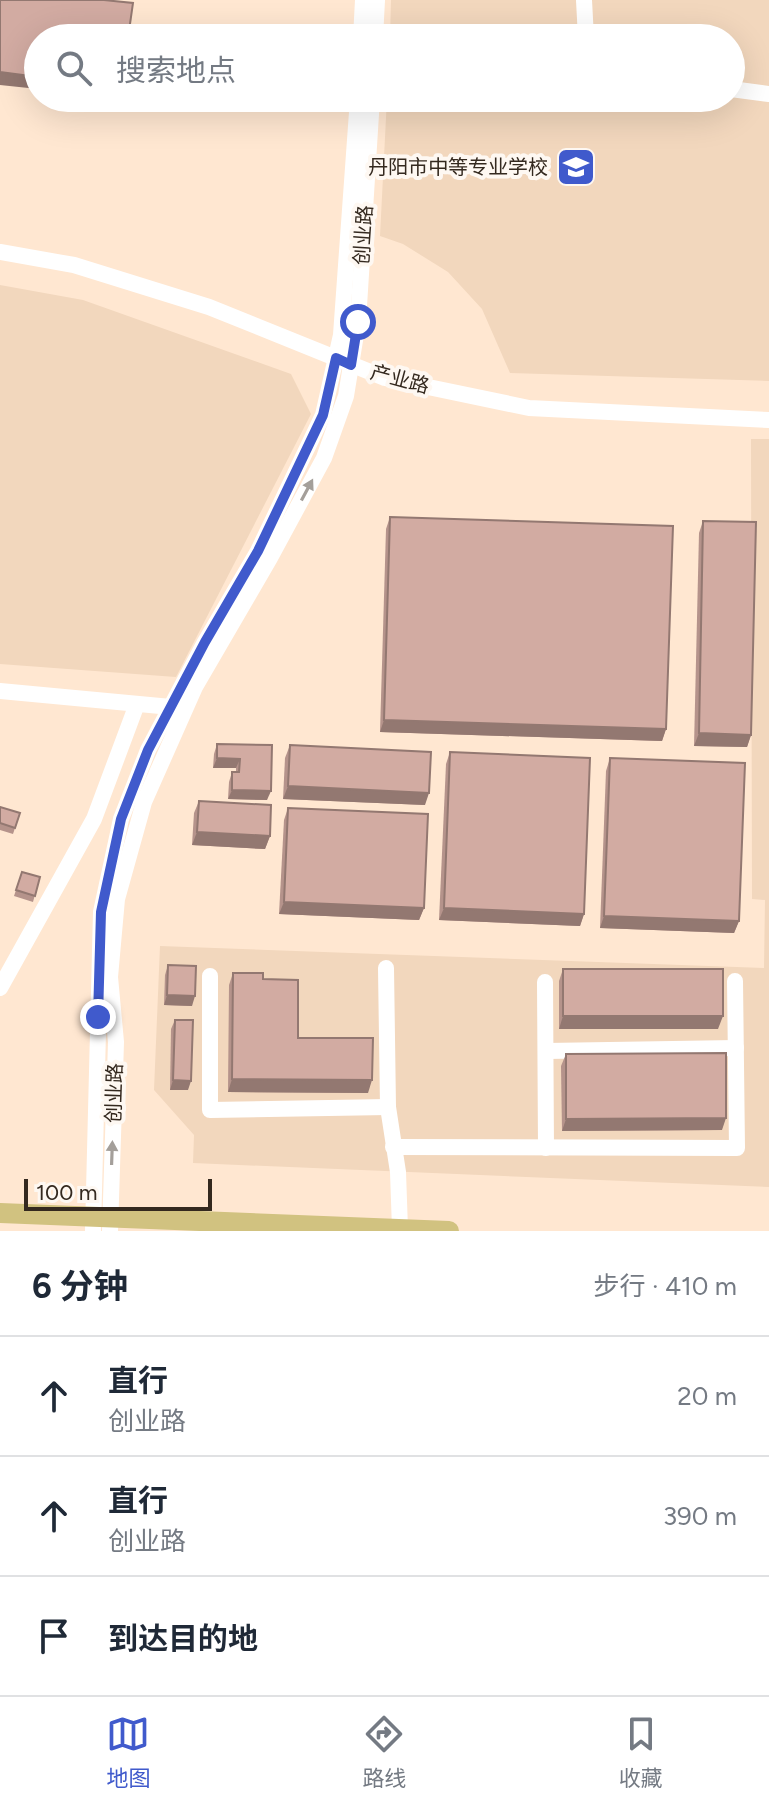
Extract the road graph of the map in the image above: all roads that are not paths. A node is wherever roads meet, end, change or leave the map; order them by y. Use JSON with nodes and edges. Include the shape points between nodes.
{"nodes":[{"id":1,"x":363,"y":0,"type":"edge"},
{"id":2,"x":377,"y":0,"type":"edge"},
{"id":3,"x":584,"y":0,"type":"edge"},
{"id":4,"x":362,"y":24,"type":"edge"},
{"id":5,"x":376,"y":24,"type":"edge"},
{"id":6,"x":585,"y":24,"type":"edge"},
{"id":7,"x":745,"y":91,"type":"edge"},
{"id":8,"x":769,"y":94,"type":"edge"},
{"id":9,"x":357,"y":112,"type":"edge"},
{"id":10,"x":371,"y":112,"type":"edge"},
{"id":11,"x":0,"y":252,"type":"edge"},
{"id":12,"x":343,"y":362,"type":"junction"},
{"id":13,"x":769,"y":420,"type":"edge"},
{"id":14,"x":0,"y":691,"type":"edge"},
{"id":15,"x":137,"y":704,"type":"junction"},
{"id":16,"x":171,"y":707,"type":"junction"},
{"id":17,"x":386,"y":968,"type":"dead end"},
{"id":18,"x":210,"y":976,"type":"dead end"},
{"id":19,"x":735,"y":981,"type":"dead end"},
{"id":20,"x":545,"y":982,"type":"dead end"},
{"id":21,"x":0,"y":988,"type":"edge"},
{"id":22,"x":736,"y":1048,"type":"junction"},
{"id":23,"x":546,"y":1051,"type":"junction"},
{"id":24,"x":388,"y":1107,"type":"junction"},
{"id":25,"x":393,"y":1147,"type":"junction"},
{"id":26,"x":546,"y":1148,"type":"junction"},
{"id":27,"x":0,"y":1213,"type":"edge"},
{"id":28,"x":102,"y":1224,"type":"edge"},
{"id":29,"x":400,"y":1229,"type":"junction"},
{"id":30,"x":449,"y":1231,"type":"edge"}],
"edges":[{"from":1,"to":4,"type":"street"},
{"from":2,"to":5,"type":"street"},
{"from":3,"to":6,"type":"street"},
{"from":7,"to":8,"type":"street"},
{"from":9,"to":12,"type":"street","name":"创业路"},
{"from":10,"to":12,"type":"street","name":"创业路","via":[[358,322]]},
{"from":11,"to":12,"type":"street","name":"产业路","via":[[74,265],[194,302]]},
{"from":12,"to":13,"type":"street","name":"产业路","via":[[385,378],[529,408]]},
{"from":12,"to":16,"type":"street","name":"创业路","via":[[265,538]]},
{"from":28,"to":12,"type":"street","name":"创业路","one_way":true,"via":[[116,1042],[110,977],[117,899],[144,802],[195,687],[324,458],[346,396]]},
{"from":14,"to":15,"type":"street"},
{"from":15,"to":16,"type":"street"},
{"from":15,"to":21,"type":"street","via":[[94,819]]},
{"from":16,"to":28,"type":"street","name":"创业路","via":[[121,819],[101,912]]},
{"from":17,"to":24,"type":"street"},
{"from":18,"to":24,"type":"street","via":[[210,1110]]},
{"from":19,"to":22,"type":"street"},
{"from":20,"to":23,"type":"street"},
{"from":22,"to":23,"type":"street"},
{"from":22,"to":26,"type":"street","via":[[737,1148]]},
{"from":23,"to":26,"type":"street"},
{"from":24,"to":25,"type":"street"},
{"from":25,"to":26,"type":"street"},
{"from":25,"to":29,"type":"street"},
{"from":27,"to":28,"type":"main road"},
{"from":28,"to":29,"type":"main road"},
{"from":29,"to":30,"type":"main road"}]}
